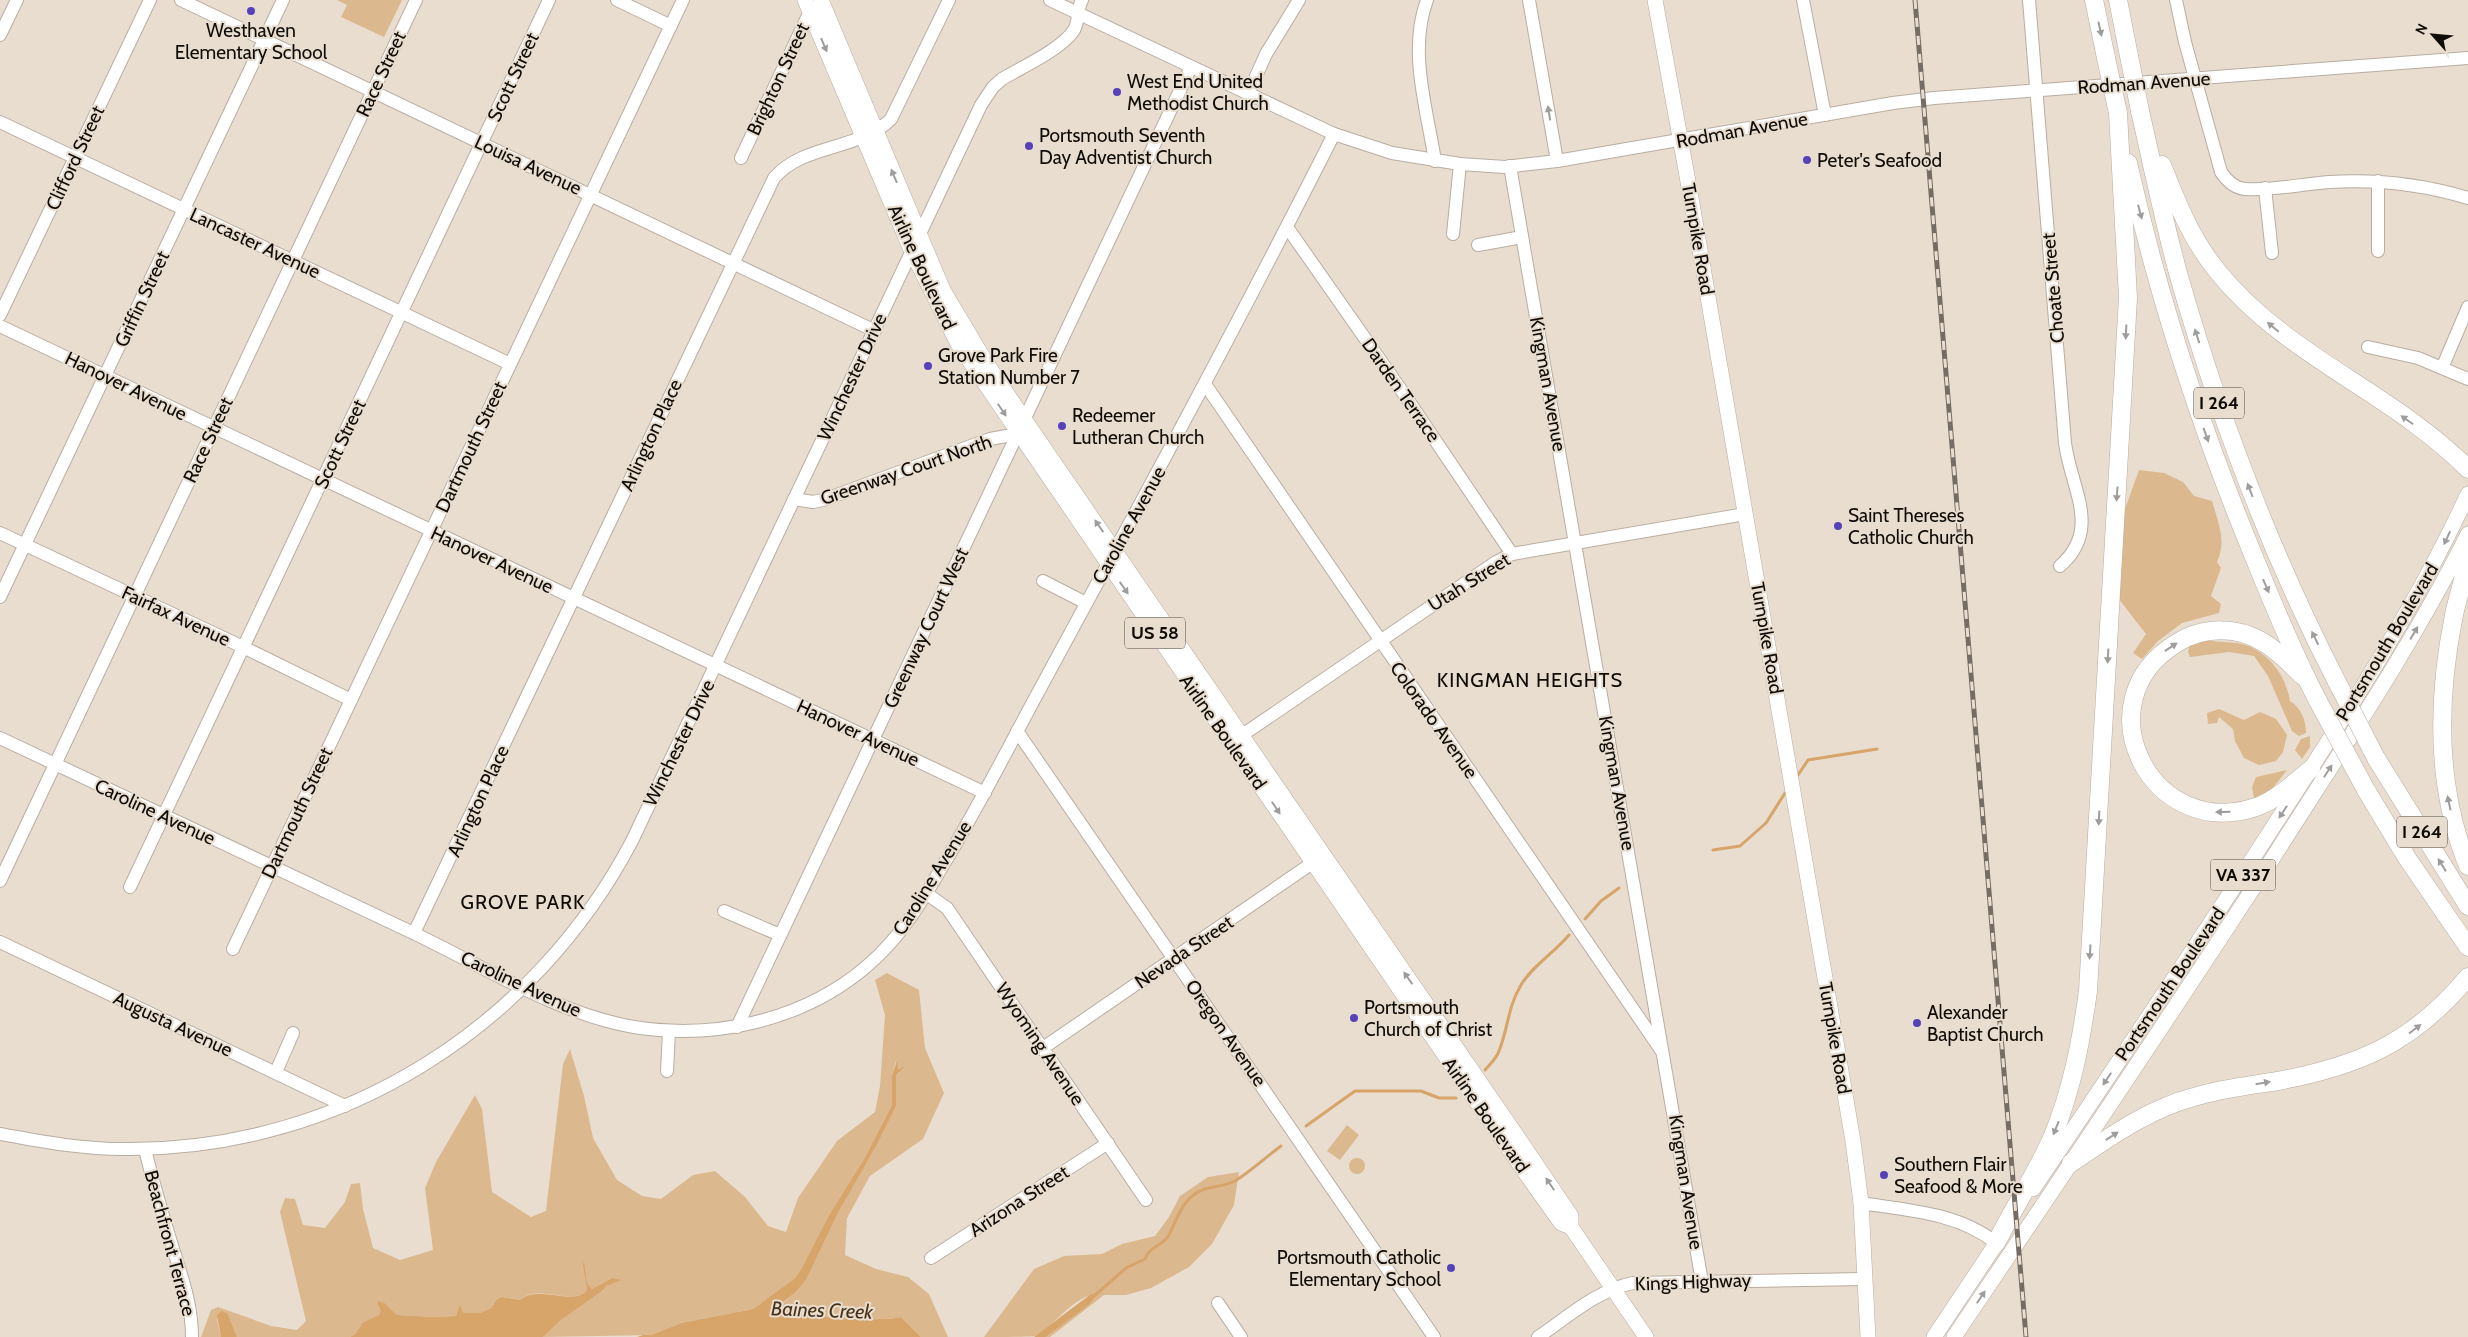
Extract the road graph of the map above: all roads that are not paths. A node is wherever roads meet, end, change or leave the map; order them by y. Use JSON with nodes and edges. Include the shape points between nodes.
{"nodes":[{"id":1,"x":17,"y":0,"type":"edge"},
{"id":2,"x":150,"y":0,"type":"edge"},
{"id":3,"x":181,"y":0,"type":"edge"},
{"id":4,"x":283,"y":0,"type":"edge"},
{"id":5,"x":416,"y":0,"type":"edge"},
{"id":6,"x":549,"y":0,"type":"edge"},
{"id":7,"x":617,"y":0,"type":"edge"},
{"id":8,"x":683,"y":0,"type":"edge"},
{"id":9,"x":821,"y":0,"type":"edge"},
{"id":10,"x":949,"y":0,"type":"edge"},
{"id":11,"x":1050,"y":0,"type":"edge"},
{"id":12,"x":1082,"y":0,"type":"edge"},
{"id":13,"x":1299,"y":0,"type":"edge"},
{"id":14,"x":1427,"y":0,"type":"edge"},
{"id":15,"x":1529,"y":0,"type":"edge"},
{"id":16,"x":1655,"y":0,"type":"edge"},
{"id":17,"x":1803,"y":0,"type":"edge"},
{"id":18,"x":2029,"y":0,"type":"edge"},
{"id":19,"x":2094,"y":0,"type":"edge"},
{"id":20,"x":2118,"y":0,"type":"edge"},
{"id":21,"x":2176,"y":0,"type":"edge"},
{"id":22,"x":810,"y":4,"type":"edge"},
{"id":23,"x":1077,"y":13,"type":"junction"},
{"id":24,"x":671,"y":26,"type":"junction"},
{"id":25,"x":0,"y":35,"type":"edge"},
{"id":26,"x":264,"y":40,"type":"junction"},
{"id":27,"x":2468,"y":58,"type":"edge"},
{"id":28,"x":1191,"y":66,"type":"junction"},
{"id":29,"x":2195,"y":79,"type":"junction"},
{"id":30,"x":2037,"y":91,"type":"junction"},
{"id":31,"x":373,"y":92,"type":"junction"},
{"id":32,"x":1248,"y":94,"type":"junction"},
{"id":33,"x":2140,"y":111,"type":"junction"},
{"id":34,"x":2118,"y":113,"type":"junction"},
{"id":35,"x":1825,"y":115,"type":"junction"},
{"id":36,"x":0,"y":122,"type":"edge"},
{"id":37,"x":869,"y":133,"type":"junction"},
{"id":38,"x":1334,"y":134,"type":"junction"},
{"id":39,"x":1680,"y":141,"type":"junction"},
{"id":40,"x":482,"y":144,"type":"junction"},
{"id":41,"x":75,"y":157,"type":"junction"},
{"id":42,"x":741,"y":158,"type":"dead end"},
{"id":43,"x":1435,"y":161,"type":"junction"},
{"id":44,"x":1557,"y":161,"type":"junction"},
{"id":45,"x":1460,"y":164,"type":"junction"},
{"id":46,"x":1510,"y":166,"type":"junction"},
{"id":47,"x":2378,"y":181,"type":"junction"},
{"id":48,"x":2265,"y":188,"type":"junction"},
{"id":49,"x":590,"y":195,"type":"junction"},
{"id":50,"x":2468,"y":198,"type":"edge"},
{"id":51,"x":184,"y":209,"type":"junction"},
{"id":52,"x":1287,"y":227,"type":"junction"},
{"id":53,"x":1453,"y":234,"type":"dead end"},
{"id":54,"x":920,"y":235,"type":"junction"},
{"id":55,"x":1522,"y":238,"type":"junction"},
{"id":56,"x":1478,"y":245,"type":"dead end"},
{"id":57,"x":2378,"y":251,"type":"dead end"},
{"id":58,"x":912,"y":252,"type":"junction"},
{"id":59,"x":2272,"y":253,"type":"dead end"},
{"id":60,"x":293,"y":260,"type":"junction"},
{"id":61,"x":733,"y":263,"type":"junction"},
{"id":62,"x":2468,"y":306,"type":"edge"},
{"id":63,"x":402,"y":311,"type":"junction"},
{"id":64,"x":0,"y":315,"type":"edge"},
{"id":65,"x":0,"y":326,"type":"edge"},
{"id":66,"x":874,"y":331,"type":"junction"},
{"id":67,"x":2368,"y":347,"type":"dead end"},
{"id":68,"x":510,"y":364,"type":"junction"},
{"id":69,"x":2442,"y":368,"type":"junction"},
{"id":70,"x":105,"y":375,"type":"junction"},
{"id":71,"x":2468,"y":379,"type":"edge"},
{"id":72,"x":1205,"y":384,"type":"junction"},
{"id":73,"x":1024,"y":419,"type":"junction"},
{"id":74,"x":214,"y":428,"type":"junction"},
{"id":75,"x":1018,"y":434,"type":"junction"},
{"id":76,"x":2468,"y":469,"type":"edge"},
{"id":77,"x":322,"y":480,"type":"junction"},
{"id":78,"x":2468,"y":494,"type":"edge"},
{"id":79,"x":794,"y":499,"type":"junction"},
{"id":80,"x":1745,"y":514,"type":"junction"},
{"id":81,"x":431,"y":531,"type":"junction"},
{"id":82,"x":0,"y":533,"type":"edge"},
{"id":83,"x":2468,"y":534,"type":"edge"},
{"id":84,"x":1576,"y":543,"type":"junction"},
{"id":85,"x":25,"y":545,"type":"junction"},
{"id":86,"x":1115,"y":550,"type":"junction"},
{"id":87,"x":1512,"y":554,"type":"junction"},
{"id":88,"x":2468,"y":559,"type":"edge"},
{"id":89,"x":1107,"y":564,"type":"junction"},
{"id":90,"x":2060,"y":566,"type":"dead end"},
{"id":91,"x":1043,"y":581,"type":"dead end"},
{"id":92,"x":134,"y":596,"type":"junction"},
{"id":93,"x":0,"y":597,"type":"edge"},
{"id":94,"x":574,"y":599,"type":"junction"},
{"id":95,"x":1086,"y":603,"type":"junction"},
{"id":96,"x":1379,"y":640,"type":"junction"},
{"id":97,"x":243,"y":647,"type":"junction"},
{"id":98,"x":717,"y":666,"type":"junction"},
{"id":99,"x":2307,"y":679,"type":"junction"},
{"id":100,"x":351,"y":700,"type":"junction"},
{"id":101,"x":1017,"y":731,"type":"junction"},
{"id":102,"x":0,"y":738,"type":"edge"},
{"id":103,"x":1236,"y":739,"type":"junction"},
{"id":104,"x":873,"y":740,"type":"junction"},
{"id":105,"x":55,"y":764,"type":"junction"},
{"id":106,"x":2311,"y":769,"type":"junction"},
{"id":107,"x":985,"y":793,"type":"junction"},
{"id":108,"x":164,"y":816,"type":"junction"},
{"id":109,"x":1319,"y":859,"type":"junction"},
{"id":110,"x":272,"y":866,"type":"junction"},
{"id":111,"x":2468,"y":866,"type":"edge"},
{"id":112,"x":0,"y":881,"type":"edge"},
{"id":113,"x":130,"y":887,"type":"dead end"},
{"id":114,"x":927,"y":894,"type":"junction"},
{"id":115,"x":2468,"y":906,"type":"edge"},
{"id":116,"x":724,"y":911,"type":"dead end"},
{"id":117,"x":414,"y":933,"type":"junction"},
{"id":118,"x":780,"y":936,"type":"junction"},
{"id":119,"x":2463,"y":940,"type":"edge"},
{"id":120,"x":0,"y":942,"type":"edge"},
{"id":121,"x":234,"y":949,"type":"dead end"},
{"id":122,"x":1175,"y":958,"type":"junction"},
{"id":123,"x":2468,"y":977,"type":"edge"},
{"id":124,"x":525,"y":988,"type":"junction"},
{"id":125,"x":737,"y":1027,"type":"junction"},
{"id":126,"x":669,"y":1030,"type":"junction"},
{"id":127,"x":294,"y":1033,"type":"dead end"},
{"id":128,"x":1043,"y":1048,"type":"junction"},
{"id":129,"x":1664,"y":1055,"type":"junction"},
{"id":130,"x":668,"y":1071,"type":"dead end"},
{"id":131,"x":276,"y":1072,"type":"junction"},
{"id":132,"x":345,"y":1106,"type":"junction"},
{"id":133,"x":0,"y":1134,"type":"edge"},
{"id":134,"x":1108,"y":1143,"type":"junction"},
{"id":135,"x":145,"y":1149,"type":"junction"},
{"id":136,"x":2071,"y":1163,"type":"junction"},
{"id":137,"x":1146,"y":1200,"type":"dead end"},
{"id":138,"x":1860,"y":1203,"type":"junction"},
{"id":139,"x":1996,"y":1243,"type":"junction"},
{"id":140,"x":931,"y":1258,"type":"dead end"},
{"id":141,"x":1864,"y":1279,"type":"junction"},
{"id":142,"x":1702,"y":1282,"type":"junction"},
{"id":143,"x":1612,"y":1288,"type":"junction"},
{"id":144,"x":1218,"y":1303,"type":"dead end"},
{"id":145,"x":1936,"y":1335,"type":"edge"},
{"id":146,"x":192,"y":1337,"type":"edge"},
{"id":147,"x":1241,"y":1337,"type":"edge"},
{"id":148,"x":1434,"y":1337,"type":"edge"},
{"id":149,"x":1538,"y":1337,"type":"edge"},
{"id":150,"x":1646,"y":1337,"type":"edge"},
{"id":151,"x":1860,"y":1337,"type":"edge"},
{"id":152,"x":1868,"y":1337,"type":"edge"},
{"id":153,"x":1954,"y":1337,"type":"edge"}],
"edges":[{"from":1,"to":25,"type":"street"},
{"from":2,"to":41,"type":"street","name":"Clifford Street"},
{"from":3,"to":26,"type":"street","name":"Louisa Avenue"},
{"from":4,"to":26,"type":"street","name":"Griffin Street"},
{"from":5,"to":31,"type":"street","name":"Race Street"},
{"from":6,"to":40,"type":"street","name":"Scott Street"},
{"from":7,"to":24,"type":"street"},
{"from":8,"to":24,"type":"street","name":"Dartmouth Street"},
{"from":9,"to":37,"type":"main road","name":"Airline Boulevard","number":"US 58"},
{"from":10,"to":37,"type":"street","name":"Arlington Place","via":[[894,114],[884,126]]},
{"from":11,"to":23,"type":"street","name":"Rodman Avenue"},
{"from":12,"to":23,"type":"street","name":"Winchester Drive"},
{"from":13,"to":32,"type":"street","via":[[1266,54]]},
{"from":14,"to":43,"type":"street","via":[[1419,26],[1418,52]]},
{"from":44,"to":15,"type":"street","one_way":true},
{"from":16,"to":39,"type":"main road","name":"Turnpike Road"},
{"from":17,"to":35,"type":"street"},
{"from":18,"to":30,"type":"street","name":"Choate Street"},
{"from":19,"to":34,"type":"highway","number":"I 264","one_way":true,"bridge":true},
{"from":20,"to":33,"type":"highway","number":"I 264","bridge":true},
{"from":21,"to":29,"type":"street"},
{"from":22,"to":37,"type":"main road","name":"Airline Boulevard","number":"US 58","one_way":true},
{"from":22,"to":42,"type":"street","name":"Brighton Street"},
{"from":23,"to":28,"type":"street","name":"Rodman Avenue"},
{"from":23,"to":54,"type":"street","name":"Winchester Drive","via":[[1075,28],[1067,40],[1002,79],[987,94]]},
{"from":24,"to":49,"type":"street","name":"Dartmouth Street"},
{"from":26,"to":31,"type":"street","name":"Louisa Avenue"},
{"from":26,"to":51,"type":"street","name":"Griffin Street"},
{"from":27,"to":29,"type":"street","name":"Rodman Avenue"},
{"from":28,"to":32,"type":"street","name":"Rodman Avenue"},
{"from":28,"to":73,"type":"street","name":"Greenway Court West"},
{"from":29,"to":30,"type":"street","name":"Rodman Avenue"},
{"from":29,"to":48,"type":"street","via":[[2221,172],[2239,188]]},
{"from":30,"to":35,"type":"street","name":"Rodman Avenue","via":[[1934,98]]},
{"from":30,"to":90,"type":"street","name":"Choate Street","via":[[2066,450],[2083,519],[2074,552]]},
{"from":31,"to":40,"type":"street","name":"Louisa Avenue"},
{"from":31,"to":60,"type":"street","name":"Race Street"},
{"from":32,"to":38,"type":"street","name":"Rodman Avenue"},
{"from":76,"to":33,"type":"highway","one_way":true,"via":[[2446,448],[2283,336],[2236,294],[2185,222]]},
{"from":115,"to":33,"type":"highway","number":"I 264","one_way":true,"bridge":true,"via":[[2376,758],[2303,613],[2260,515],[2216,395],[2178,270]]},
{"from":34,"to":99,"type":"highway","number":"I 264","one_way":true,"via":[[2161,292],[2198,413],[2242,530]]},
{"from":34,"to":139,"type":"highway","one_way":true,"via":[[2128,298],[2088,991],[2075,1074],[2065,1104],[2041,1160]]},
{"from":35,"to":39,"type":"street","name":"Rodman Avenue"},
{"from":36,"to":41,"type":"street","name":"Lancaster Avenue"},
{"from":54,"to":37,"type":"main road","name":"Airline Boulevard","number":"US 58","one_way":true},
{"from":37,"to":58,"type":"main road","name":"Airline Boulevard","number":"US 58"},
{"from":37,"to":61,"type":"street","name":"Arlington Place","via":[[798,159],[781,169],[768,187]]},
{"from":38,"to":43,"type":"street","name":"Rodman Avenue","via":[[1392,153]]},
{"from":38,"to":52,"type":"street","name":"Caroline Avenue"},
{"from":39,"to":44,"type":"street","name":"Rodman Avenue"},
{"from":39,"to":80,"type":"main road","name":"Turnpike Road"},
{"from":40,"to":49,"type":"street","name":"Louisa Avenue"},
{"from":40,"to":63,"type":"street","name":"Scott Street"},
{"from":41,"to":51,"type":"street","name":"Lancaster Avenue"},
{"from":41,"to":64,"type":"street","name":"Clifford Street"},
{"from":43,"to":45,"type":"street","name":"Rodman Avenue"},
{"from":44,"to":46,"type":"street","name":"Rodman Avenue"},
{"from":45,"to":46,"type":"street","name":"Rodman Avenue"},
{"from":45,"to":53,"type":"street"},
{"from":46,"to":55,"type":"street","name":"Kingman Avenue"},
{"from":47,"to":48,"type":"street"},
{"from":47,"to":50,"type":"street","via":[[2423,186]]},
{"from":47,"to":57,"type":"street"},
{"from":48,"to":59,"type":"street"},
{"from":49,"to":61,"type":"street","name":"Louisa Avenue"},
{"from":49,"to":68,"type":"street","name":"Dartmouth Street"},
{"from":51,"to":60,"type":"street","name":"Lancaster Avenue"},
{"from":51,"to":70,"type":"street","name":"Griffin Street"},
{"from":52,"to":72,"type":"street","name":"Caroline Avenue"},
{"from":52,"to":87,"type":"street","name":"Darden Terrace"},
{"from":54,"to":58,"type":"street","name":"Winchester Drive"},
{"from":54,"to":73,"type":"main road","name":"Airline Boulevard","number":"US 58","via":[[960,321]]},
{"from":55,"to":56,"type":"street"},
{"from":55,"to":84,"type":"street","name":"Kingman Avenue"},
{"from":58,"to":66,"type":"street","name":"Winchester Drive"},
{"from":58,"to":75,"type":"main road","name":"Airline Boulevard","number":"US 58","one_way":true,"via":[[958,344]]},
{"from":60,"to":63,"type":"street","name":"Lancaster Avenue"},
{"from":60,"to":74,"type":"street","name":"Race Street"},
{"from":61,"to":66,"type":"street","name":"Louisa Avenue"},
{"from":61,"to":94,"type":"street","name":"Arlington Place"},
{"from":62,"to":69,"type":"street"},
{"from":63,"to":68,"type":"street","name":"Lancaster Avenue"},
{"from":63,"to":77,"type":"street","name":"Scott Street"},
{"from":65,"to":70,"type":"street","name":"Hanover Avenue"},
{"from":66,"to":79,"type":"street","name":"Winchester Drive"},
{"from":67,"to":69,"type":"street","via":[[2418,358]]},
{"from":68,"to":81,"type":"street","name":"Dartmouth Street"},
{"from":69,"to":71,"type":"street"},
{"from":70,"to":74,"type":"street","name":"Hanover Avenue"},
{"from":70,"to":85,"type":"street","name":"Griffin Street"},
{"from":72,"to":86,"type":"street","name":"Caroline Avenue"},
{"from":72,"to":96,"type":"street","name":"Colorado Avenue"},
{"from":73,"to":75,"type":"street","name":"Greenway Court West"},
{"from":86,"to":73,"type":"main road","name":"Airline Boulevard","number":"US 58","one_way":true},
{"from":74,"to":77,"type":"street","name":"Hanover Avenue"},
{"from":74,"to":92,"type":"street","name":"Race Street"},
{"from":75,"to":79,"type":"street","name":"Greenway Court North","via":[[990,439],[823,500]]},
{"from":75,"to":89,"type":"main road","name":"Airline Boulevard","number":"US 58"},
{"from":75,"to":104,"type":"street","name":"Greenway Court West"},
{"from":77,"to":81,"type":"street","name":"Hanover Avenue"},
{"from":77,"to":97,"type":"street","name":"Scott Street"},
{"from":78,"to":106,"type":"main road","name":"Portsmouth Boulevard","number":"VA 337","one_way":true,"via":[[2418,596]]},
{"from":79,"to":98,"type":"street","name":"Winchester Drive"},
{"from":80,"to":84,"type":"street","name":"Utah Street"},
{"from":80,"to":138,"type":"main road","name":"Turnpike Road","via":[[1853,1141]]},
{"from":81,"to":94,"type":"street","name":"Hanover Avenue"},
{"from":81,"to":100,"type":"street","name":"Dartmouth Street"},
{"from":82,"to":85,"type":"street","name":"Fairfax Avenue"},
{"from":136,"to":83,"type":"main road","name":"Portsmouth Boulevard","number":"VA 337","one_way":true,"via":[[2388,677]]},
{"from":84,"to":87,"type":"street","name":"Utah Street"},
{"from":84,"to":129,"type":"street","name":"Kingman Avenue"},
{"from":85,"to":92,"type":"street","name":"Fairfax Avenue"},
{"from":85,"to":93,"type":"street","name":"Griffin Street"},
{"from":86,"to":89,"type":"street","name":"Caroline Avenue"},
{"from":86,"to":103,"type":"main road","name":"Airline Boulevard","number":"US 58"},
{"from":87,"to":96,"type":"street","name":"Utah Street"},
{"from":111,"to":88,"type":"highway","one_way":true,"via":[[2444,776],[2441,710],[2447,655]]},
{"from":89,"to":95,"type":"street","name":"Caroline Avenue"},
{"from":89,"to":103,"type":"main road","name":"Airline Boulevard","number":"US 58","one_way":true},
{"from":91,"to":95,"type":"street"},
{"from":92,"to":97,"type":"street","name":"Fairfax Avenue"},
{"from":92,"to":105,"type":"street","name":"Race Street"},
{"from":94,"to":98,"type":"street","name":"Hanover Avenue"},
{"from":94,"to":117,"type":"street","name":"Arlington Place"},
{"from":95,"to":101,"type":"street","name":"Caroline Avenue"},
{"from":96,"to":103,"type":"street","name":"Utah Street"},
{"from":96,"to":129,"type":"street","name":"Colorado Avenue"},
{"from":97,"to":100,"type":"street","name":"Fairfax Avenue"},
{"from":97,"to":108,"type":"street","name":"Scott Street"},
{"from":98,"to":104,"type":"street","name":"Hanover Avenue"},
{"from":98,"to":124,"type":"street","name":"Winchester Drive","via":[[618,869],[572,934]]},
{"from":106,"to":99,"type":"highway","one_way":true,"via":[[2260,805],[2228,813],[2196,809],[2170,796],[2146,772],[2134,745],[2132,724],[2136,691],[2148,667],[2168,648],[2197,633],[2224,630],[2255,638]]},
{"from":99,"to":119,"type":"highway","number":"I 264","bridge":true,"via":[[2366,790]]},
{"from":100,"to":110,"type":"street","name":"Dartmouth Street"},
{"from":101,"to":107,"type":"street","name":"Caroline Avenue"},
{"from":101,"to":122,"type":"street","name":"Oregon Avenue"},
{"from":102,"to":105,"type":"street","name":"Caroline Avenue"},
{"from":103,"to":109,"type":"main road","name":"Airline Boulevard","number":"US 58"},
{"from":104,"to":107,"type":"street","name":"Hanover Avenue"},
{"from":104,"to":118,"type":"street","name":"Greenway Court West"},
{"from":105,"to":108,"type":"street","name":"Caroline Avenue"},
{"from":105,"to":112,"type":"street","name":"Race Street"},
{"from":106,"to":139,"type":"main road","name":"Portsmouth Boulevard","number":"VA 337","one_way":true},
{"from":107,"to":114,"type":"street","name":"Caroline Avenue"},
{"from":108,"to":110,"type":"street","name":"Caroline Avenue"},
{"from":108,"to":113,"type":"street","name":"Scott Street"},
{"from":109,"to":122,"type":"street","name":"Nevada Street"},
{"from":109,"to":143,"type":"main road","name":"Airline Boulevard","number":"US 58","via":[[1506,1132],[1561,1223],[1571,1227]]},
{"from":110,"to":117,"type":"street","name":"Caroline Avenue"},
{"from":110,"to":121,"type":"street","name":"Dartmouth Street"},
{"from":114,"to":125,"type":"street","name":"Caroline Avenue","via":[[887,947],[854,976],[794,1010]]},
{"from":114,"to":128,"type":"street","name":"Wyoming Avenue","via":[[947,908]]},
{"from":116,"to":118,"type":"street"},
{"from":117,"to":124,"type":"street","name":"Caroline Avenue"},
{"from":118,"to":125,"type":"street","name":"Greenway Court West"},
{"from":120,"to":131,"type":"street","name":"Augusta Avenue"},
{"from":122,"to":128,"type":"street","name":"Nevada Street"},
{"from":122,"to":148,"type":"street","name":"Oregon Avenue"},
{"from":136,"to":123,"type":"highway","one_way":true,"via":[[2129,1125],[2172,1104],[2216,1091],[2320,1072],[2388,1047],[2426,1021]]},
{"from":124,"to":126,"type":"street","name":"Caroline Avenue","via":[[587,1015],[630,1026]]},
{"from":124,"to":132,"type":"street","name":"Winchester Drive","via":[[441,1054]]},
{"from":125,"to":126,"type":"street","name":"Caroline Avenue"},
{"from":126,"to":130,"type":"street"},
{"from":127,"to":131,"type":"street"},
{"from":128,"to":134,"type":"street","name":"Wyoming Avenue"},
{"from":129,"to":142,"type":"street","name":"Kingman Avenue"},
{"from":131,"to":132,"type":"street","name":"Augusta Avenue"},
{"from":132,"to":135,"type":"street","name":"Winchester Drive","via":[[268,1131],[226,1140]]},
{"from":133,"to":135,"type":"street","name":"Winchester Drive","via":[[96,1148]]},
{"from":134,"to":137,"type":"street","name":"Wyoming Avenue"},
{"from":134,"to":140,"type":"street","name":"Arizona Street"},
{"from":135,"to":146,"type":"street","name":"Beachfront Terrace","via":[[186,1290]]},
{"from":153,"to":136,"type":"main road","name":"Portsmouth Boulevard","one_way":true},
{"from":138,"to":139,"type":"street","via":[[1968,1224]]},
{"from":138,"to":141,"type":"main road","name":"Turnpike Road"},
{"from":139,"to":145,"type":"main road","name":"Portsmouth Boulevard"},
{"from":141,"to":142,"type":"street","name":"Kings Highway"},
{"from":141,"to":151,"type":"main road","name":"Turnpike Road","via":[[1859,1309]]},
{"from":141,"to":152,"type":"main road","name":"Turnpike Road"},
{"from":142,"to":143,"type":"street","name":"Kings Highway","via":[[1639,1282]]},
{"from":143,"to":149,"type":"street","name":"Kings Highway"},
{"from":143,"to":150,"type":"main road","name":"Airline Boulevard","number":"US 58"},
{"from":144,"to":147,"type":"street"}]}
